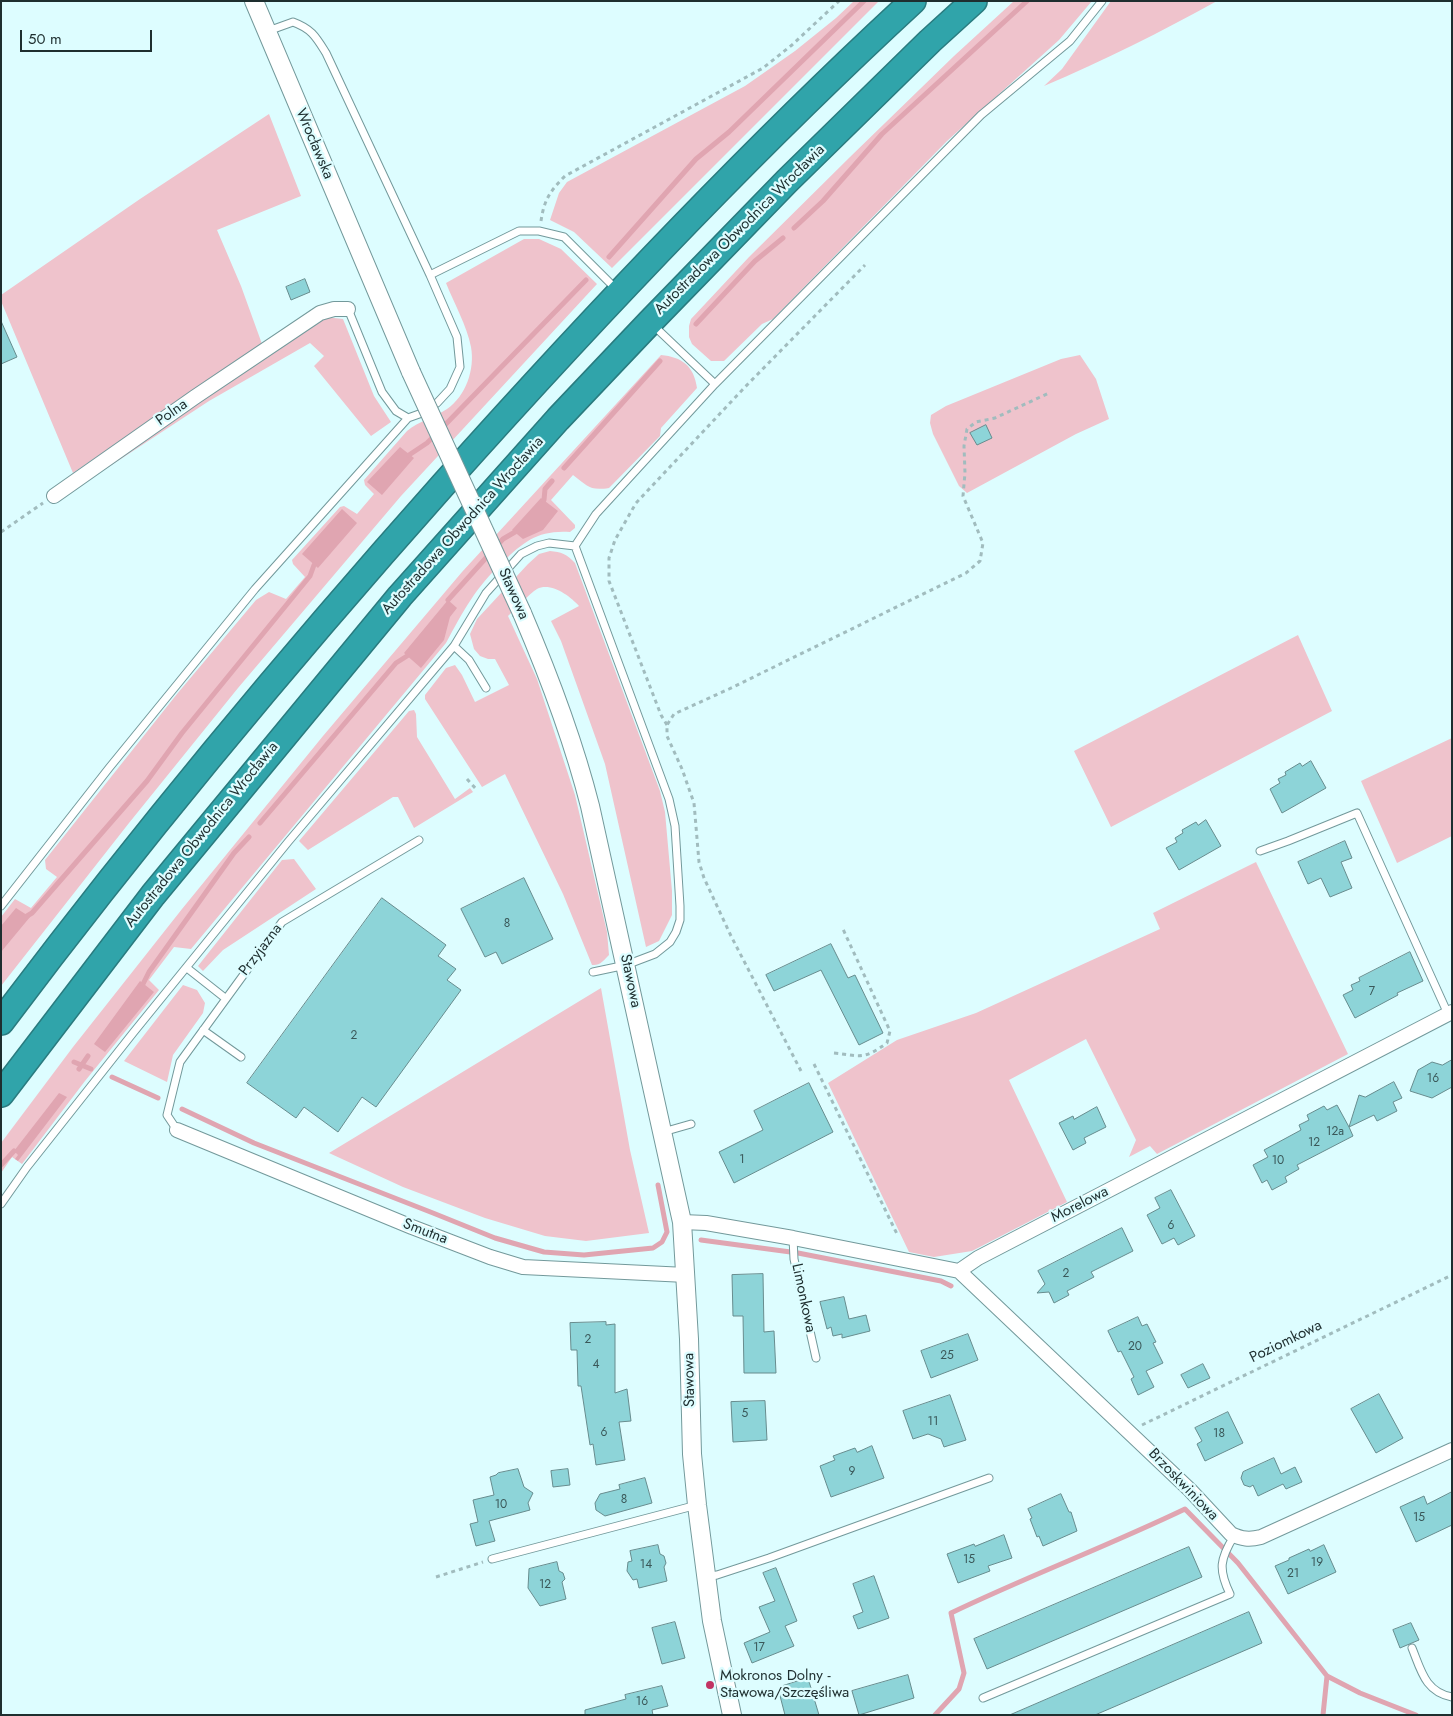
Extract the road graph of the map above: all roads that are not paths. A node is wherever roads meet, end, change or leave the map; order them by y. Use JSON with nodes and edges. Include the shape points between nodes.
{"nodes":[{"id":1,"x":254,"y":1,"type":"edge"},
{"id":2,"x":913,"y":1,"type":"edge"},
{"id":3,"x":974,"y":1,"type":"edge"},
{"id":4,"x":1102,"y":1,"type":"edge"},
{"id":5,"x":267,"y":32,"type":"junction"},
{"id":6,"x":430,"y":275,"type":"junction"},
{"id":7,"x":375,"y":286,"type":"joint"},
{"id":8,"x":619,"y":293,"type":"junction"},
{"id":9,"x":348,"y":309,"type":"joint"},
{"id":10,"x":650,"y":322,"type":"junction"},
{"id":11,"x":716,"y":384,"type":"junction"},
{"id":12,"x":408,"y":418,"type":"junction"},
{"id":13,"x":54,"y":496,"type":"road end"},
{"id":14,"x":575,"y":546,"type":"junction"},
{"id":15,"x":454,"y":646,"type":"junction"},
{"id":16,"x":486,"y":688,"type":"dead end"},
{"id":17,"x":419,"y":840,"type":"dead end"},
{"id":18,"x":1260,"y":850,"type":"dead end"},
{"id":19,"x":1,"y":906,"type":"edge"},
{"id":20,"x":626,"y":965,"type":"junction"},
{"id":21,"x":187,"y":968,"type":"junction"},
{"id":22,"x":594,"y":972,"type":"dead end"},
{"id":23,"x":226,"y":998,"type":"junction"},
{"id":24,"x":1450,"y":1013,"type":"edge"},
{"id":25,"x":1,"y":1022,"type":"edge"},
{"id":26,"x":203,"y":1030,"type":"junction"},
{"id":27,"x":241,"y":1057,"type":"dead end"},
{"id":28,"x":1,"y":1094,"type":"edge"},
{"id":29,"x":691,"y":1124,"type":"dead end"},
{"id":30,"x":177,"y":1130,"type":"joint"},
{"id":31,"x":663,"y":1132,"type":"junction"},
{"id":32,"x":1,"y":1204,"type":"edge"},
{"id":33,"x":682,"y":1222,"type":"junction"},
{"id":34,"x":793,"y":1242,"type":"junction"},
{"id":35,"x":959,"y":1271,"type":"junction"},
{"id":36,"x":686,"y":1275,"type":"junction"},
{"id":37,"x":816,"y":1358,"type":"dead end"},
{"id":38,"x":1452,"y":1450,"type":"edge"},
{"id":39,"x":989,"y":1478,"type":"dead end"},
{"id":40,"x":697,"y":1505,"type":"junction"},
{"id":41,"x":1234,"y":1536,"type":"junction"},
{"id":42,"x":492,"y":1558,"type":"road end"},
{"id":43,"x":706,"y":1577,"type":"junction"},
{"id":44,"x":1412,"y":1648,"type":"dead end"},
{"id":45,"x":1452,"y":1697,"type":"edge"},
{"id":46,"x":983,"y":1698,"type":"dead end"},
{"id":47,"x":732,"y":1715,"type":"edge"}],
"edges":[{"from":1,"to":5,"type":"street","name":"Wrocławska"},
{"from":2,"to":8,"type":"highway","via":[[758,150]]},
{"from":3,"to":10,"type":"highway","name":"Autostradowa Obwodnica Wrocławia","via":[[787,181]]},
{"from":4,"to":11,"type":"lane","via":[[1070,41],[981,115]]},
{"from":5,"to":6,"type":"lane","via":[[293,22],[315,35],[339,79]]},
{"from":5,"to":7,"type":"street","name":"Wrocławska"},
{"from":6,"to":8,"type":"lane","via":[[519,232],[539,231],[564,237]]},
{"from":6,"to":12,"type":"lane","via":[[457,338],[460,367],[450,389],[437,403]]},
{"from":7,"to":20,"type":"street","name":"Stawowa","bridge":true,"via":[[552,685],[580,766]]},
{"from":8,"to":25,"type":"highway","via":[[531,386],[363,576],[203,766]]},
{"from":9,"to":12,"type":"lane","via":[[382,392],[396,411]]},
{"from":9,"to":13,"type":"street","name":"Polna","via":[[320,313]]},
{"from":10,"to":11,"type":"lane"},
{"from":10,"to":28,"type":"highway","name":"Autostradowa Obwodnica Wrocławia","via":[[558,419],[400,596],[158,888]]},
{"from":11,"to":14,"type":"lane","via":[[596,514]]},
{"from":12,"to":19,"type":"lane","via":[[255,590]]},
{"from":14,"to":15,"type":"lane","via":[[549,543],[521,554],[486,593]]},
{"from":14,"to":20,"type":"lane","via":[[665,790],[675,826],[680,906],[676,932],[663,949]]},
{"from":15,"to":16,"type":"lane","via":[[469,660]]},
{"from":15,"to":21,"type":"lane","via":[[288,842]]},
{"from":17,"to":23,"type":"lane","name":"Przyjazna","via":[[282,922]]},
{"from":18,"to":24,"type":"lane","via":[[1357,813]]},
{"from":20,"to":22,"type":"lane"},
{"from":20,"to":31,"type":"street","name":"Stawowa"},
{"from":21,"to":23,"type":"lane"},
{"from":21,"to":32,"type":"lane","via":[[56,1130]]},
{"from":23,"to":26,"type":"lane","name":"Przyjazna"},
{"from":24,"to":35,"type":"street","name":"Morelowa","via":[[978,1258]]},
{"from":26,"to":27,"type":"lane"},
{"from":26,"to":30,"type":"lane","name":"Przyjazna","via":[[180,1062],[167,1115]]},
{"from":29,"to":31,"type":"lane"},
{"from":30,"to":36,"type":"street","name":"Smutna","via":[[412,1227],[523,1267]]},
{"from":31,"to":33,"type":"street","name":"Stawowa"},
{"from":33,"to":34,"type":"street","via":[[706,1223]]},
{"from":33,"to":36,"type":"street","name":"Stawowa"},
{"from":34,"to":35,"type":"street"},
{"from":34,"to":37,"type":"lane","name":"Limonkowa"},
{"from":35,"to":41,"type":"street","name":"Brzoskwiniowa","via":[[1132,1434]]},
{"from":36,"to":40,"type":"street","name":"Stawowa","via":[[692,1454]]},
{"from":38,"to":41,"type":"street","via":[[1261,1537],[1249,1540]]},
{"from":39,"to":43,"type":"lane","via":[[769,1558]]},
{"from":40,"to":42,"type":"lane"},
{"from":40,"to":43,"type":"street","name":"Stawowa"},
{"from":41,"to":46,"type":"lane","via":[[1221,1566],[1230,1594]]},
{"from":43,"to":47,"type":"street","name":"Stawowa"},
{"from":44,"to":45,"type":"lane","via":[[1429,1686],[1437,1693]]}]}
